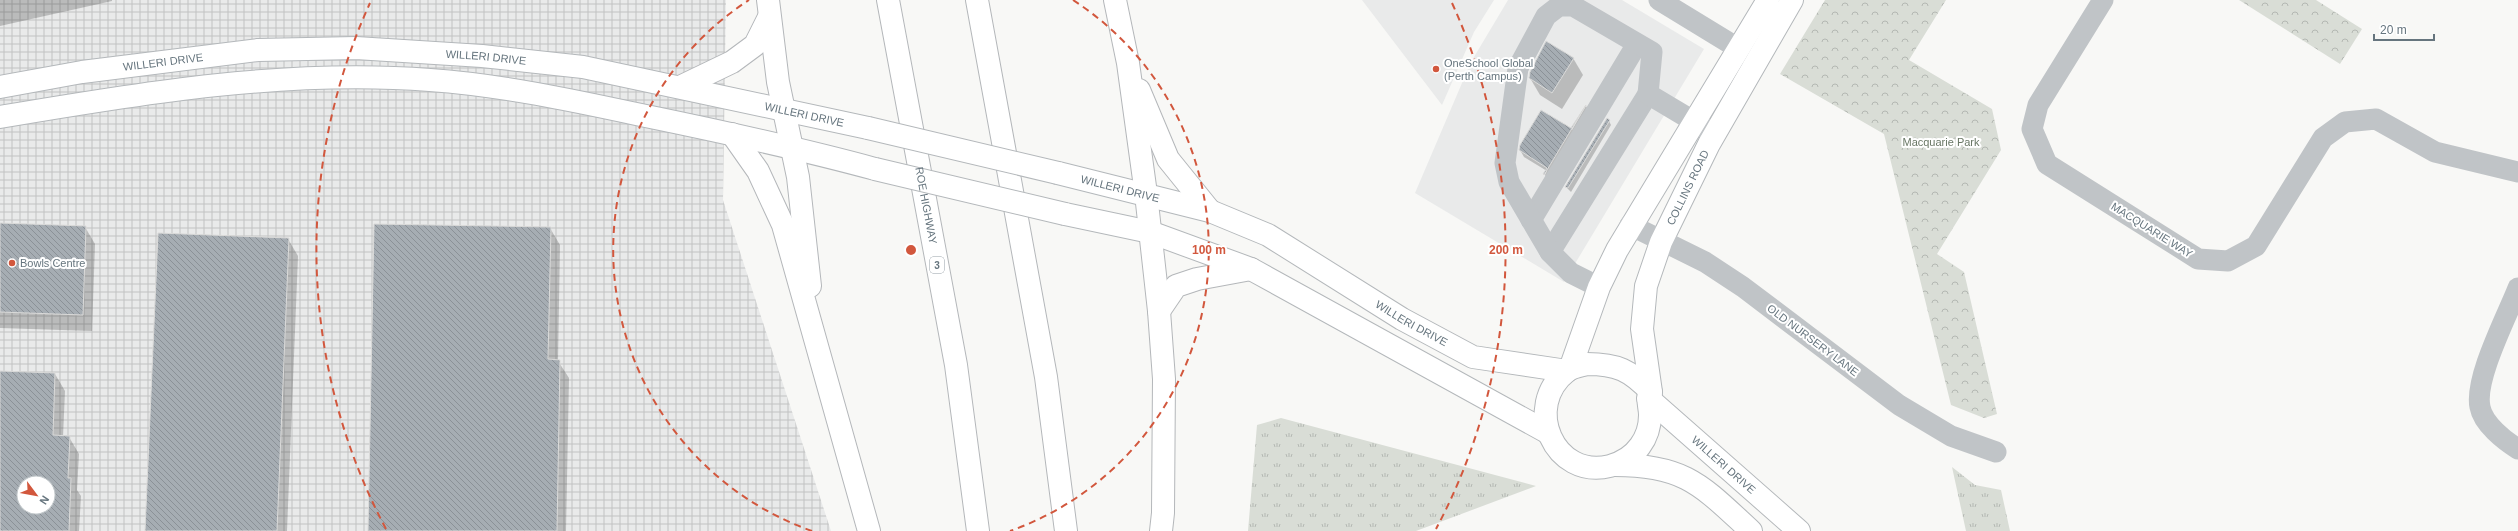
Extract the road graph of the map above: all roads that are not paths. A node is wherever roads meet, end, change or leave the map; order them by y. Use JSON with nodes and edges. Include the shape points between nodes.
{"nodes":[{"id":1,"x":888,"y":0,"type":"edge"},
{"id":2,"x":977,"y":0,"type":"edge"},
{"id":3,"x":1116,"y":0,"type":"edge"},
{"id":4,"x":1659,"y":0,"type":"edge"},
{"id":5,"x":1768,"y":0,"type":"edge"},
{"id":6,"x":1792,"y":0,"type":"edge"},
{"id":7,"x":2103,"y":0,"type":"edge"},
{"id":8,"x":769,"y":9,"type":"edge"},
{"id":9,"x":1637,"y":44,"type":"junction"},
{"id":10,"x":1748,"y":54,"type":"junction"},
{"id":11,"x":1128,"y":63,"type":"junction"},
{"id":12,"x":0,"y":87,"type":"edge"},
{"id":13,"x":680,"y":87,"type":"junction"},
{"id":14,"x":1648,"y":94,"type":"junction"},
{"id":15,"x":783,"y":109,"type":"junction"},
{"id":16,"x":0,"y":117,"type":"edge"},
{"id":17,"x":1694,"y":120,"type":"junction"},
{"id":18,"x":732,"y":134,"type":"junction"},
{"id":19,"x":1715,"y":134,"type":"junction"},
{"id":20,"x":792,"y":147,"type":"junction"},
{"id":21,"x":2518,"y":172,"type":"edge"},
{"id":22,"x":1146,"y":194,"type":"junction"},
{"id":23,"x":1210,"y":211,"type":"junction"},
{"id":24,"x":1531,"y":220,"type":"junction"},
{"id":25,"x":1630,"y":225,"type":"junction"},
{"id":26,"x":1150,"y":232,"type":"junction"},
{"id":27,"x":1661,"y":242,"type":"junction"},
{"id":28,"x":1550,"y":252,"type":"junction"},
{"id":29,"x":1251,"y":269,"type":"junction"},
{"id":30,"x":1599,"y":287,"type":"junction"},
{"id":31,"x":2518,"y":288,"type":"edge"},
{"id":32,"x":1159,"y":311,"type":"junction"},
{"id":33,"x":816,"y":349,"type":"junction"},
{"id":34,"x":1568,"y":370,"type":"junction"},
{"id":35,"x":1649,"y":395,"type":"junction"},
{"id":36,"x":1547,"y":432,"type":"junction"},
{"id":37,"x":2518,"y":449,"type":"edge"},
{"id":38,"x":1996,"y":452,"type":"dead end"},
{"id":39,"x":1615,"y":465,"type":"junction"},
{"id":40,"x":869,"y":531,"type":"edge"},
{"id":41,"x":978,"y":531,"type":"edge"},
{"id":42,"x":1066,"y":531,"type":"edge"},
{"id":43,"x":1161,"y":531,"type":"edge"},
{"id":44,"x":1752,"y":531,"type":"edge"},
{"id":45,"x":1800,"y":531,"type":"edge"}],
"edges":[{"from":1,"to":41,"type":"main road","name":"ROE HIGHWAY","number":"3","via":[[956,365]]},
{"from":2,"to":42,"type":"main road","via":[[1046,377]]},
{"from":3,"to":11,"type":"main road"},
{"from":4,"to":10,"type":"street"},
{"from":5,"to":10,"type":"main road","name":"COLLINS ROAD"},
{"from":6,"to":10,"type":"main road","name":"COLLINS ROAD"},
{"from":7,"to":21,"type":"street","name":"MACQUARIE WAY","via":[[2038,105],[2032,129],[2047,164],[2198,259],[2228,261],[2256,246],[2323,138],[2345,122],[2376,119],[2435,152]]},
{"from":8,"to":13,"type":"main road","via":[[756,45],[732,62]]},
{"from":8,"to":15,"type":"main road"},
{"from":9,"to":14,"type":"street","via":[[1652,52]]},
{"from":9,"to":24,"type":"street"},
{"from":9,"to":24,"type":"street","via":[[1573,6],[1559,6],[1546,16],[1518,68],[1505,163],[1509,182]]},
{"from":10,"to":17,"type":"main road","name":"COLLINS ROAD"},
{"from":10,"to":19,"type":"main road","name":"COLLINS ROAD"},
{"from":11,"to":22,"type":"main road"},
{"from":11,"to":23,"type":"main road","via":[[1168,159]]},
{"from":12,"to":13,"type":"main road","name":"WILLERI DRIVE","via":[[82,72],[258,50],[356,48],[482,56],[584,67]]},
{"from":13,"to":15,"type":"main road","name":"WILLERI DRIVE"},
{"from":14,"to":17,"type":"street"},
{"from":14,"to":28,"type":"street"},
{"from":15,"to":20,"type":"main road"},
{"from":15,"to":22,"type":"main road","name":"WILLERI DRIVE","bridge":true},
{"from":16,"to":18,"type":"main road","via":[[114,98],[233,83],[360,78],[428,80],[505,88]]},
{"from":17,"to":19,"type":"street"},
{"from":17,"to":25,"type":"main road","name":"COLLINS ROAD"},
{"from":18,"to":20,"type":"main road"},
{"from":18,"to":33,"type":"main road","via":[[758,171],[783,225]]},
{"from":19,"to":27,"type":"main road","name":"COLLINS ROAD"},
{"from":20,"to":26,"type":"main road","bridge":true,"via":[[875,169]]},
{"from":20,"to":33,"type":"main road","via":[[799,184]]},
{"from":22,"to":23,"type":"main road","name":"WILLERI DRIVE"},
{"from":22,"to":26,"type":"main road"},
{"from":23,"to":34,"type":"main road","name":"WILLERI DRIVE","via":[[1268,235],[1402,319],[1473,357]]},
{"from":24,"to":28,"type":"street"},
{"from":25,"to":27,"type":"street","name":"OLD NURSERY LANE"},
{"from":25,"to":30,"type":"main road","name":"COLLINS ROAD"},
{"from":26,"to":29,"type":"main road"},
{"from":26,"to":32,"type":"main road"},
{"from":27,"to":35,"type":"main road","name":"COLLINS ROAD","via":[[1646,286],[1642,329]]},
{"from":27,"to":38,"type":"street","name":"OLD NURSERY LANE","via":[[1705,262],[1743,287],[1899,405],[1924,421],[1952,436]]},
{"from":28,"to":30,"type":"street","via":[[1571,273]]},
{"from":29,"to":32,"type":"main road","via":[[1197,279],[1176,286]]},
{"from":29,"to":36,"type":"main road"},
{"from":30,"to":34,"type":"main road","name":"COLLINS ROAD"},
{"from":31,"to":37,"type":"street","via":[[2480,383],[2480,408],[2498,436]]},
{"from":32,"to":43,"type":"main road","via":[[1164,379]]},
{"from":33,"to":40,"type":"main road"},
{"from":34,"to":35,"type":"main road","name":"WILLERI DRIVE","via":[[1587,364],[1612,365],[1631,373]]},
{"from":34,"to":36,"type":"main road","via":[[1548,396],[1544,414]]},
{"from":35,"to":39,"type":"main road","via":[[1650,416],[1647,434],[1639,448]]},
{"from":35,"to":45,"type":"main road","name":"WILLERI DRIVE"},
{"from":36,"to":39,"type":"main road","via":[[1560,452],[1571,461],[1588,467],[1602,468]]},
{"from":39,"to":44,"type":"main road","via":[[1666,469],[1688,479],[1712,493]]}]}
